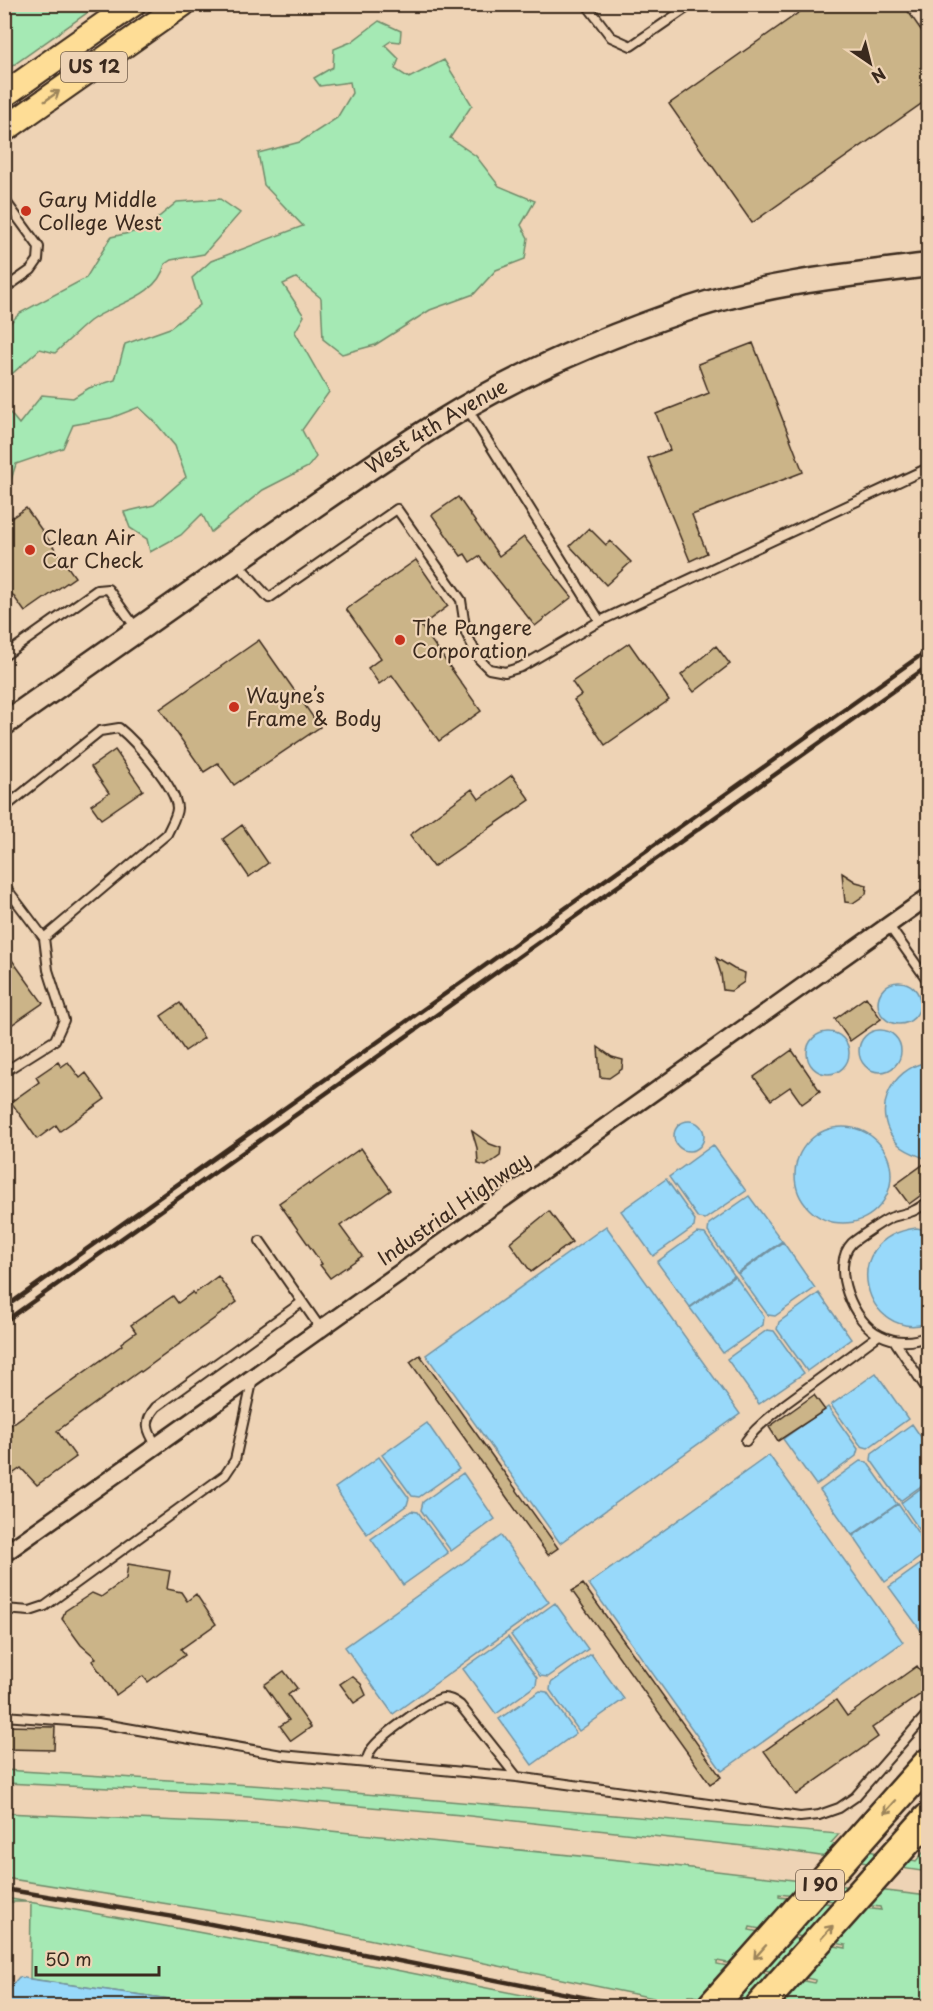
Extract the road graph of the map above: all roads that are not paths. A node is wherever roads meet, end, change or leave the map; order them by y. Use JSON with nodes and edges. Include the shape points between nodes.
{"nodes":[{"id":1,"x":133,"y":4,"type":"edge"},
{"id":2,"x":183,"y":4,"type":"edge"},
{"id":3,"x":586,"y":4,"type":"edge"},
{"id":4,"x":692,"y":4,"type":"edge"},
{"id":5,"x":78,"y":43,"type":"junction"},
{"id":6,"x":96,"y":66,"type":"junction"},
{"id":7,"x":4,"y":95,"type":"edge"},
{"id":8,"x":4,"y":130,"type":"edge"},
{"id":9,"x":6,"y":204,"type":"edge"},
{"id":10,"x":928,"y":265,"type":"edge"},
{"id":11,"x":4,"y":289,"type":"edge"},
{"id":12,"x":466,"y":407,"type":"junction"},
{"id":13,"x":928,"y":468,"type":"edge"},
{"id":14,"x":236,"y":561,"type":"junction"},
{"id":15,"x":600,"y":621,"type":"junction"},
{"id":16,"x":138,"y":630,"type":"junction"},
{"id":17,"x":4,"y":656,"type":"edge"},
{"id":18,"x":4,"y":724,"type":"edge"},
{"id":19,"x":4,"y":808,"type":"edge"},
{"id":20,"x":4,"y":885,"type":"edge"},
{"id":21,"x":928,"y":897,"type":"edge"},
{"id":22,"x":889,"y":926,"type":"junction"},
{"id":23,"x":44,"y":938,"type":"junction"},
{"id":24,"x":928,"y":981,"type":"edge"},
{"id":25,"x":4,"y":1072,"type":"edge"},
{"id":26,"x":928,"y":1202,"type":"edge"},
{"id":27,"x":260,"y":1241,"type":"dead end"},
{"id":28,"x":302,"y":1302,"type":"junction"},
{"id":29,"x":321,"y":1329,"type":"junction"},
{"id":30,"x":879,"y":1335,"type":"junction"},
{"id":31,"x":928,"y":1336,"type":"edge"},
{"id":32,"x":894,"y":1340,"type":"junction"},
{"id":33,"x":253,"y":1377,"type":"junction"},
{"id":34,"x":928,"y":1391,"type":"edge"},
{"id":35,"x":746,"y":1441,"type":"dead end"},
{"id":36,"x":157,"y":1446,"type":"junction"},
{"id":37,"x":4,"y":1554,"type":"edge"},
{"id":38,"x":4,"y":1609,"type":"edge"},
{"id":39,"x":928,"y":1713,"type":"edge"},
{"id":40,"x":4,"y":1716,"type":"edge"},
{"id":41,"x":366,"y":1762,"type":"junction"},
{"id":42,"x":928,"y":1763,"type":"edge"},
{"id":43,"x":517,"y":1778,"type":"junction"},
{"id":44,"x":928,"y":1818,"type":"edge"},
{"id":45,"x":712,"y":2007,"type":"edge"},
{"id":46,"x":760,"y":2007,"type":"edge"}],
"edges":[{"from":1,"to":5,"type":"main road","number":"US 12"},
{"from":2,"to":6,"type":"main road","number":"US 12"},
{"from":3,"to":4,"type":"lane","via":[[610,37],[631,46]]},
{"from":5,"to":6,"type":"main road"},
{"from":5,"to":7,"type":"main road","number":"US 12"},
{"from":8,"to":6,"type":"main road","number":"US 12","one_way":true},
{"from":9,"to":11,"type":"lane","via":[[39,247],[38,260],[31,270]]},
{"from":10,"to":12,"type":"main road","name":"West 4th Avenue","via":[[825,278],[693,308],[603,340]]},
{"from":12,"to":14,"type":"main road","name":"West 4th Avenue"},
{"from":12,"to":15,"type":"lane"},
{"from":13,"to":15,"type":"lane"},
{"from":14,"to":15,"type":"lane","via":[[269,598],[397,509],[461,600],[466,633],[479,659],[489,669],[505,672],[521,667]]},
{"from":14,"to":16,"type":"main road","name":"West 4th Avenue"},
{"from":16,"to":17,"type":"lane","via":[[108,589],[97,590]]},
{"from":16,"to":18,"type":"main road","name":"West 4th Avenue"},
{"from":19,"to":23,"type":"lane","via":[[100,731],[119,728],[134,740],[174,793],[177,810],[167,834]]},
{"from":20,"to":23,"type":"lane"},
{"from":21,"to":22,"type":"street","name":"Industrial Highway"},
{"from":22,"to":24,"type":"lane"},
{"from":22,"to":29,"type":"street","name":"Industrial Highway"},
{"from":23,"to":25,"type":"lane","via":[[48,970],[64,1020],[55,1040]]},
{"from":26,"to":30,"type":"lane","via":[[889,1218],[851,1244],[845,1255],[843,1275],[849,1297],[870,1329]]},
{"from":27,"to":28,"type":"lane"},
{"from":28,"to":29,"type":"lane"},
{"from":28,"to":36,"type":"lane","via":[[156,1407],[150,1414],[147,1431]]},
{"from":29,"to":33,"type":"street","name":"Industrial Highway"},
{"from":30,"to":32,"type":"lane"},
{"from":30,"to":35,"type":"lane","via":[[785,1404]]},
{"from":31,"to":32,"type":"lane","via":[[915,1342]]},
{"from":32,"to":34,"type":"lane"},
{"from":33,"to":36,"type":"street","name":"Industrial Highway"},
{"from":33,"to":38,"type":"lane","via":[[235,1460],[225,1475],[45,1606],[30,1611]]},
{"from":36,"to":37,"type":"street","name":"Industrial Highway"},
{"from":39,"to":43,"type":"lane","via":[[855,1797],[819,1815],[800,1817]]},
{"from":40,"to":41,"type":"lane","via":[[98,1723],[282,1755]]},
{"from":41,"to":43,"type":"lane"},
{"from":41,"to":43,"type":"lane","via":[[377,1742],[442,1698],[460,1705]]},
{"from":42,"to":45,"type":"highway","number":"I 90","one_way":true},
{"from":46,"to":44,"type":"highway","number":"I 90","one_way":true}]}
